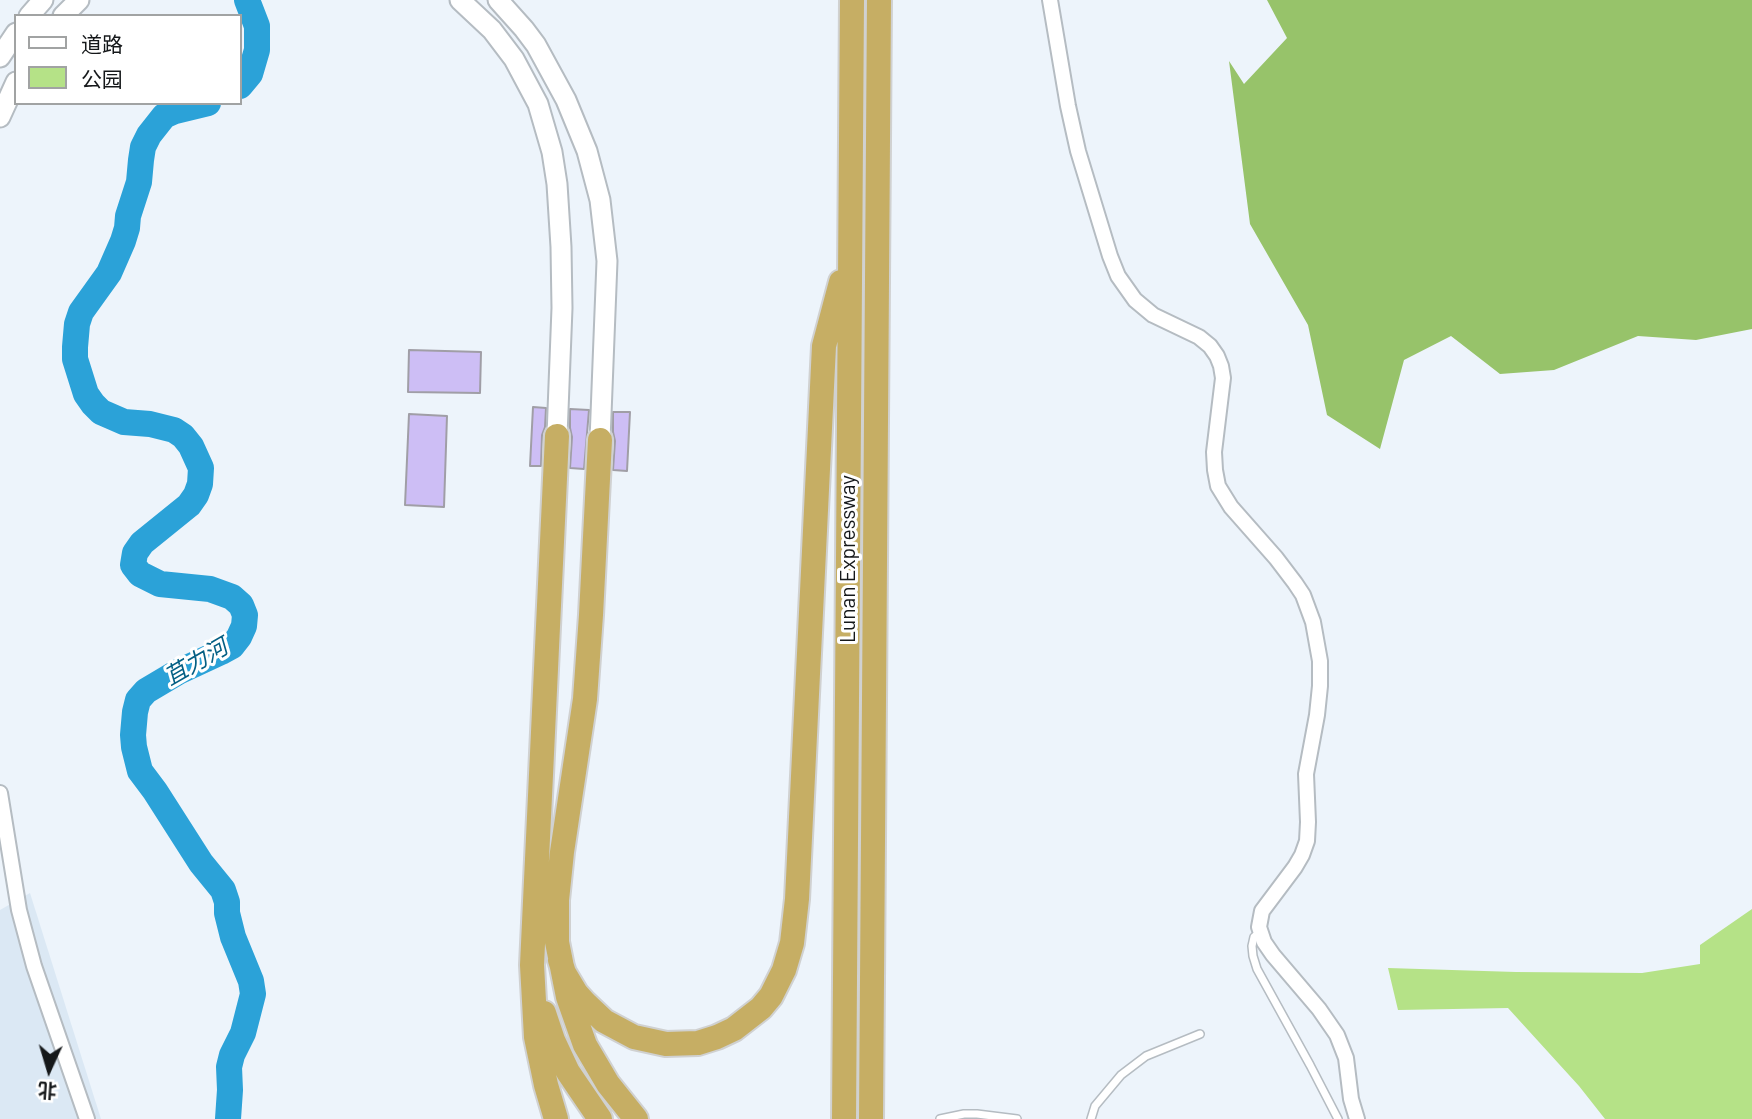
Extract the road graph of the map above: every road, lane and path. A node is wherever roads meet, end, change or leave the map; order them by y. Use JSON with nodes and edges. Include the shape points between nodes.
{"nodes":[{"id":1,"x":43,"y":0,"type":"edge"},
{"id":2,"x":79,"y":0,"type":"edge"},
{"id":3,"x":460,"y":0,"type":"edge"},
{"id":4,"x":498,"y":0,"type":"edge"},
{"id":5,"x":852,"y":0,"type":"edge"},
{"id":6,"x":879,"y":0,"type":"edge"},
{"id":7,"x":1050,"y":0,"type":"edge"},
{"id":8,"x":31,"y":14,"type":"edge"},
{"id":9,"x":65,"y":14,"type":"edge"},
{"id":10,"x":14,"y":36,"type":"edge"},
{"id":11,"x":0,"y":57,"type":"edge"},
{"id":12,"x":14,"y":85,"type":"edge"},
{"id":13,"x":0,"y":117,"type":"edge"},
{"id":14,"x":850,"y":250,"type":"junction"},
{"id":15,"x":556,"y":436,"type":"joint"},
{"id":16,"x":600,"y":440,"type":"joint"},
{"id":17,"x":0,"y":793,"type":"edge"},
{"id":18,"x":1260,"y":932,"type":"junction"},
{"id":19,"x":560,"y":960,"type":"junction"},
{"id":20,"x":532,"y":965,"type":"junction"},
{"id":21,"x":1200,"y":1034,"type":"dead end"},
{"id":22,"x":87,"y":1119,"type":"edge"},
{"id":23,"x":556,"y":1119,"type":"edge"},
{"id":24,"x":600,"y":1119,"type":"edge"},
{"id":25,"x":636,"y":1119,"type":"edge"},
{"id":26,"x":844,"y":1119,"type":"edge"},
{"id":27,"x":871,"y":1119,"type":"edge"},
{"id":28,"x":940,"y":1119,"type":"edge"},
{"id":29,"x":1017,"y":1119,"type":"edge"},
{"id":30,"x":1091,"y":1119,"type":"edge"},
{"id":31,"x":1338,"y":1119,"type":"edge"},
{"id":32,"x":1357,"y":1119,"type":"edge"}],
"edges":[{"from":1,"to":8,"type":"main road"},
{"from":2,"to":9,"type":"main road"},
{"from":3,"to":15,"type":"main road","via":[[514,59],[531,89],[552,152],[562,308]]},
{"from":4,"to":16,"type":"main road","via":[[536,45],[552,73],[587,151],[600,200],[607,261]]},
{"from":5,"to":14,"type":"highway","name":"Lunan Expressway"},
{"from":6,"to":27,"type":"highway","name":"Lunan Expressway"},
{"from":7,"to":18,"type":"street","via":[[1078,152],[1118,276],[1135,300],[1199,337],[1217,356],[1223,378],[1214,452],[1218,486],[1295,583],[1314,622],[1320,686],[1306,774],[1307,841],[1296,867],[1262,911]]},
{"from":10,"to":11,"type":"main road"},
{"from":12,"to":13,"type":"main road"},
{"from":14,"to":19,"type":"highway","via":[[824,346],[797,899],[784,971],[761,1008],[734,1029],[698,1043],[666,1044],[634,1038],[604,1021],[576,993]]},
{"from":14,"to":26,"type":"highway","name":"Lunan Expressway"},
{"from":15,"to":20,"type":"highway"},
{"from":16,"to":19,"type":"highway","via":[[585,699],[557,900]]},
{"from":17,"to":22,"type":"street","via":[[19,910]]},
{"from":18,"to":31,"type":"lane","via":[[1252,946],[1257,969]]},
{"from":18,"to":32,"type":"street","via":[[1273,956],[1336,1035],[1346,1058]]},
{"from":19,"to":25,"type":"highway","via":[[585,1045]]},
{"from":20,"to":23,"type":"highway","via":[[536,1037]]},
{"from":20,"to":24,"type":"highway","via":[[553,1040]]},
{"from":21,"to":30,"type":"lane","via":[[1146,1056],[1121,1075]]},
{"from":28,"to":29,"type":"lane","via":[[977,1114]]}]}
